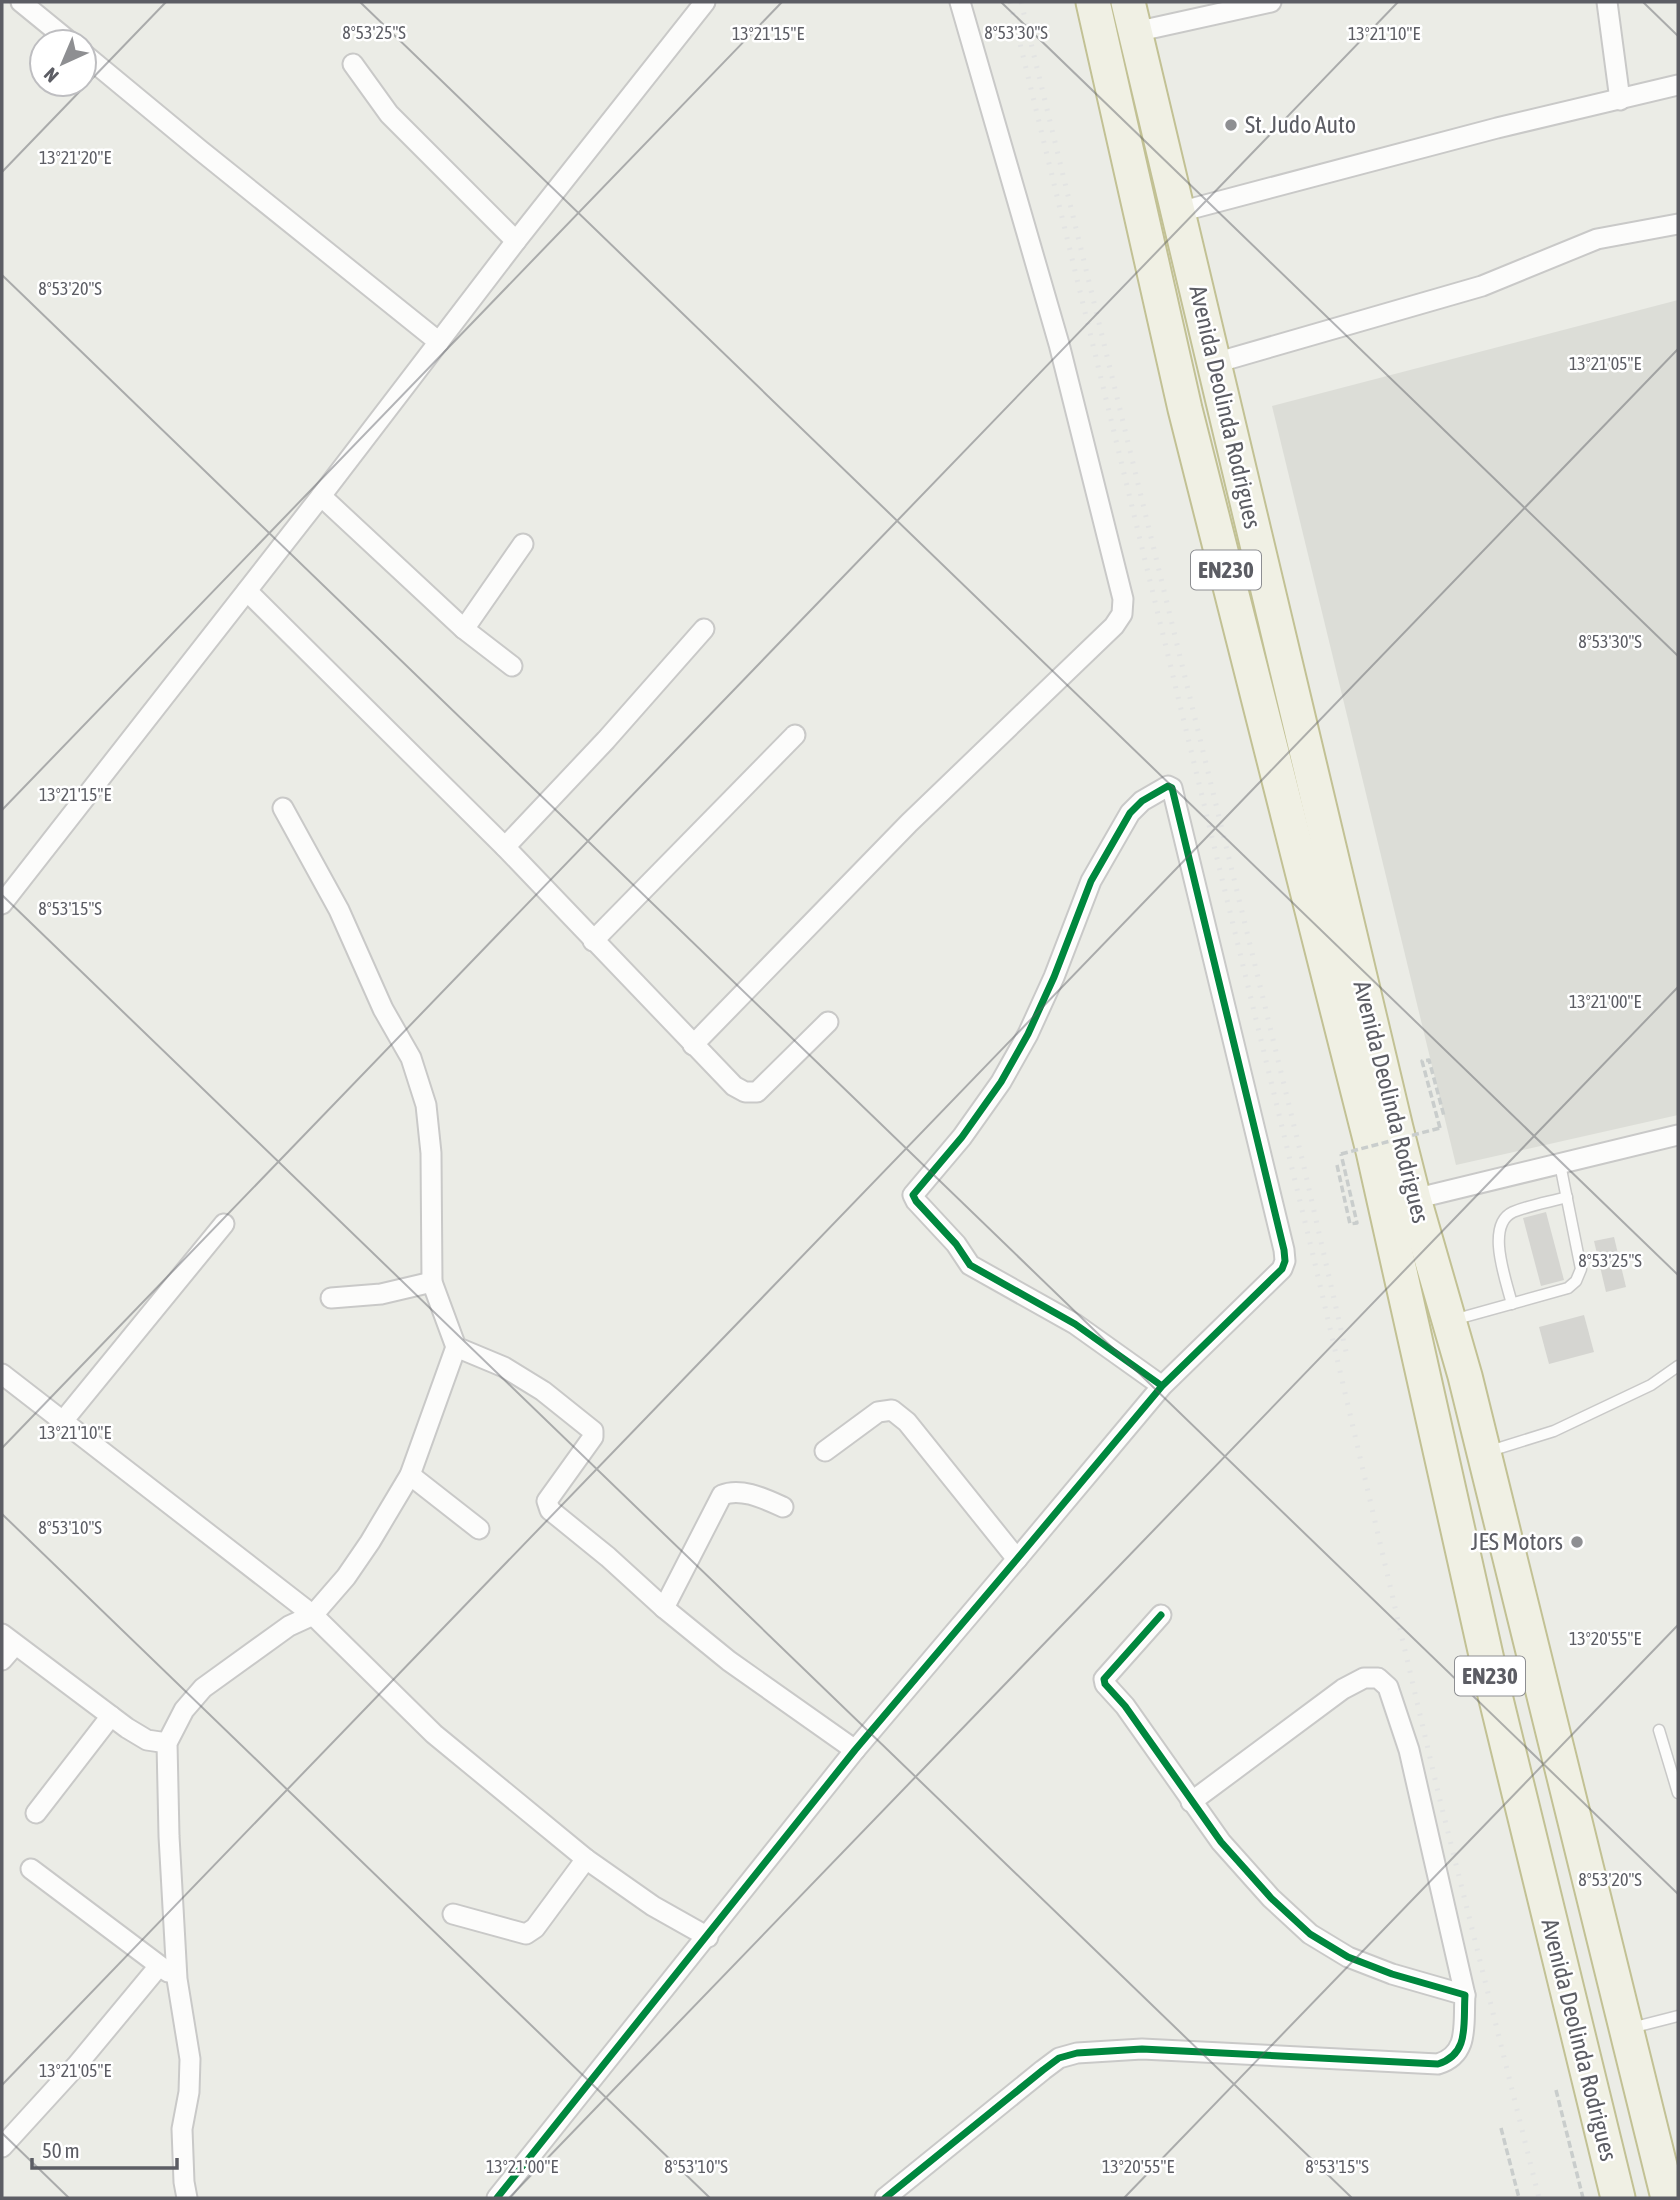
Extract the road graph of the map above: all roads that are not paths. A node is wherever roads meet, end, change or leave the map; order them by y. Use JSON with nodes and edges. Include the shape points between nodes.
{"nodes":[{"id":1,"x":22,"y":2,"type":"edge"},
{"id":2,"x":705,"y":2,"type":"edge"},
{"id":3,"x":960,"y":2,"type":"edge"},
{"id":4,"x":1093,"y":2,"type":"edge"},
{"id":5,"x":1271,"y":2,"type":"edge"},
{"id":6,"x":1607,"y":2,"type":"edge"},
{"id":7,"x":1131,"y":17,"type":"edge"},
{"id":8,"x":53,"y":28,"type":"edge"},
{"id":9,"x":353,"y":64,"type":"dead end"},
{"id":10,"x":98,"y":66,"type":"edge"},
{"id":11,"x":1678,"y":85,"type":"edge"},
{"id":12,"x":1620,"y":100,"type":"junction"},
{"id":13,"x":1179,"y":212,"type":"junction"},
{"id":14,"x":1678,"y":224,"type":"edge"},
{"id":15,"x":516,"y":241,"type":"junction"},
{"id":16,"x":439,"y":342,"type":"junction"},
{"id":17,"x":1215,"y":363,"type":"junction"},
{"id":18,"x":321,"y":496,"type":"junction"},
{"id":19,"x":523,"y":544,"type":"dead end"},
{"id":20,"x":247,"y":591,"type":"junction"},
{"id":21,"x":464,"y":629,"type":"junction"},
{"id":22,"x":704,"y":629,"type":"dead end"},
{"id":23,"x":512,"y":666,"type":"dead end"},
{"id":24,"x":795,"y":735,"type":"dead end"},
{"id":25,"x":283,"y":808,"type":"dead end"},
{"id":26,"x":505,"y":847,"type":"junction"},
{"id":27,"x":2,"y":904,"type":"edge"},
{"id":28,"x":593,"y":941,"type":"junction"},
{"id":29,"x":828,"y":1022,"type":"dead end"},
{"id":30,"x":693,"y":1045,"type":"junction"},
{"id":31,"x":1678,"y":1135,"type":"edge"},
{"id":32,"x":1560,"y":1164,"type":"junction"},
{"id":33,"x":1567,"y":1197,"type":"junction"},
{"id":34,"x":1414,"y":1199,"type":"junction"},
{"id":35,"x":224,"y":1224,"type":"dead end"},
{"id":36,"x":432,"y":1282,"type":"junction"},
{"id":37,"x":331,"y":1298,"type":"dead end"},
{"id":38,"x":1512,"y":1304,"type":"junction"},
{"id":39,"x":1449,"y":1321,"type":"junction"},
{"id":40,"x":456,"y":1347,"type":"junction"},
{"id":41,"x":1678,"y":1366,"type":"edge"},
{"id":42,"x":2,"y":1374,"type":"edge"},
{"id":43,"x":1162,"y":1386,"type":"junction"},
{"id":44,"x":63,"y":1421,"type":"junction"},
{"id":45,"x":825,"y":1451,"type":"dead end"},
{"id":46,"x":1482,"y":1453,"type":"junction"},
{"id":47,"x":410,"y":1475,"type":"junction"},
{"id":48,"x":783,"y":1507,"type":"dead end"},
{"id":49,"x":479,"y":1529,"type":"dead end"},
{"id":50,"x":1017,"y":1559,"type":"junction"},
{"id":51,"x":664,"y":1608,"type":"junction"},
{"id":52,"x":313,"y":1615,"type":"junction"},
{"id":53,"x":1161,"y":1615,"type":"dead end"},
{"id":54,"x":8,"y":1639,"type":"edge"},
{"id":55,"x":2,"y":1660,"type":"edge"},
{"id":56,"x":111,"y":1716,"type":"junction"},
{"id":57,"x":1658,"y":1730,"type":"dead end"},
{"id":58,"x":167,"y":1743,"type":"junction"},
{"id":59,"x":855,"y":1750,"type":"junction"},
{"id":60,"x":1678,"y":1793,"type":"edge"},
{"id":61,"x":1191,"y":1802,"type":"junction"},
{"id":62,"x":36,"y":1814,"type":"dead end"},
{"id":63,"x":586,"y":1859,"type":"junction"},
{"id":64,"x":32,"y":1869,"type":"dead end"},
{"id":65,"x":453,"y":1914,"type":"dead end"},
{"id":66,"x":708,"y":1937,"type":"junction"},
{"id":67,"x":159,"y":1966,"type":"junction"},
{"id":68,"x":177,"y":1979,"type":"junction"},
{"id":69,"x":1465,"y":1995,"type":"junction"},
{"id":70,"x":1678,"y":2016,"type":"edge"},
{"id":71,"x":1627,"y":2029,"type":"junction"},
{"id":72,"x":2,"y":2147,"type":"edge"},
{"id":73,"x":187,"y":2198,"type":"edge"},
{"id":74,"x":497,"y":2198,"type":"edge"},
{"id":75,"x":885,"y":2198,"type":"edge"},
{"id":76,"x":1618,"y":2198,"type":"edge"},
{"id":77,"x":1668,"y":2198,"type":"edge"}],
"edges":[{"from":1,"to":8,"type":"street"},
{"from":2,"to":15,"type":"street"},
{"from":3,"to":30,"type":"street","via":[[1059,344],[1123,600],[1122,614],[909,822]]},
{"from":4,"to":76,"type":"highway","name":"Avenida Deolinda Rodrigues","number":"EN230","via":[[1185,409],[1373,1151],[1491,1678]]},
{"from":5,"to":7,"type":"street"},
{"from":6,"to":12,"type":"street"},
{"from":7,"to":13,"type":"highway","name":"Avenida Deolinda Rodrigues","number":"EN230"},
{"from":9,"to":15,"type":"street","via":[[389,114]]},
{"from":10,"to":16,"type":"street"},
{"from":11,"to":12,"type":"street"},
{"from":12,"to":13,"type":"street","via":[[1483,131]]},
{"from":13,"to":17,"type":"highway","name":"Avenida Deolinda Rodrigues","number":"EN230"},
{"from":14,"to":17,"type":"street","via":[[1597,239],[1482,286]]},
{"from":15,"to":16,"type":"street"},
{"from":16,"to":18,"type":"street"},
{"from":17,"to":34,"type":"highway","name":"Avenida Deolinda Rodrigues","number":"EN230"},
{"from":18,"to":20,"type":"street"},
{"from":18,"to":21,"type":"street"},
{"from":19,"to":21,"type":"street"},
{"from":20,"to":26,"type":"street"},
{"from":20,"to":27,"type":"street"},
{"from":21,"to":23,"type":"street"},
{"from":22,"to":26,"type":"street"},
{"from":24,"to":28,"type":"street"},
{"from":25,"to":36,"type":"street","via":[[411,1058],[426,1105]]},
{"from":26,"to":28,"type":"street"},
{"from":28,"to":30,"type":"street"},
{"from":29,"to":30,"type":"street","via":[[757,1092],[734,1086]]},
{"from":31,"to":32,"type":"street"},
{"from":32,"to":33,"type":"lane"},
{"from":32,"to":34,"type":"street"},
{"from":33,"to":38,"type":"lane","via":[[1581,1269],[1576,1281],[1568,1288]]},
{"from":33,"to":38,"type":"lane","via":[[1511,1213],[1502,1221],[1497,1237]]},
{"from":34,"to":39,"type":"highway","name":"Avenida Deolinda Rodrigues","number":"EN230"},
{"from":35,"to":44,"type":"street"},
{"from":36,"to":37,"type":"street","via":[[381,1294]]},
{"from":36,"to":40,"type":"street"},
{"from":38,"to":39,"type":"lane"},
{"from":39,"to":46,"type":"highway","name":"Avenida Deolinda Rodrigues","number":"EN230"},
{"from":40,"to":47,"type":"street"},
{"from":40,"to":51,"type":"street","via":[[504,1367],[593,1431],[551,1493],[547,1501],[550,1510]]},
{"from":41,"to":46,"type":"lane","via":[[1651,1385],[1554,1431]]},
{"from":42,"to":44,"type":"street"},
{"from":43,"to":43,"type":"street","via":[[1075,1324],[970,1265],[913,1195],[1001,1082],[1054,977],[1091,881],[1130,813],[1168,786],[1285,1261]]},
{"from":43,"to":50,"type":"street"},
{"from":44,"to":52,"type":"street"},
{"from":45,"to":50,"type":"street","via":[[878,1412],[892,1410],[907,1422]]},
{"from":46,"to":71,"type":"highway","name":"Avenida Deolinda Rodrigues","number":"EN230"},
{"from":47,"to":49,"type":"street"},
{"from":47,"to":52,"type":"street","via":[[346,1577]]},
{"from":48,"to":51,"type":"street","via":[[741,1493],[722,1495]]},
{"from":50,"to":59,"type":"street"},
{"from":51,"to":59,"type":"street","via":[[729,1661]]},
{"from":52,"to":58,"type":"street","via":[[289,1626],[203,1688],[184,1710]]},
{"from":52,"to":63,"type":"street","via":[[434,1734]]},
{"from":53,"to":61,"type":"street","via":[[1104,1679]]},
{"from":54,"to":55,"type":"street"},
{"from":54,"to":56,"type":"street"},
{"from":56,"to":58,"type":"street","via":[[147,1740]]},
{"from":56,"to":62,"type":"street"},
{"from":57,"to":60,"type":"lane"},
{"from":58,"to":68,"type":"street"},
{"from":59,"to":66,"type":"street"},
{"from":61,"to":69,"type":"street","via":[[1262,1889],[1310,1934],[1348,1957]]},
{"from":61,"to":69,"type":"street","via":[[1343,1689],[1364,1678],[1378,1678],[1388,1687],[1409,1749]]},
{"from":63,"to":65,"type":"street","via":[[526,1934]]},
{"from":63,"to":66,"type":"street","via":[[653,1906]]},
{"from":64,"to":67,"type":"street"},
{"from":66,"to":74,"type":"street"},
{"from":67,"to":68,"type":"street"},
{"from":67,"to":72,"type":"street"},
{"from":68,"to":73,"type":"street","via":[[190,2059],[182,2129]]},
{"from":69,"to":75,"type":"street","via":[[1461,2047],[1452,2060],[1438,2064],[1142,2049],[1059,2058]]},
{"from":70,"to":71,"type":"lane"},
{"from":71,"to":77,"type":"highway","name":"Avenida Deolinda Rodrigues","number":"EN230"}]}
